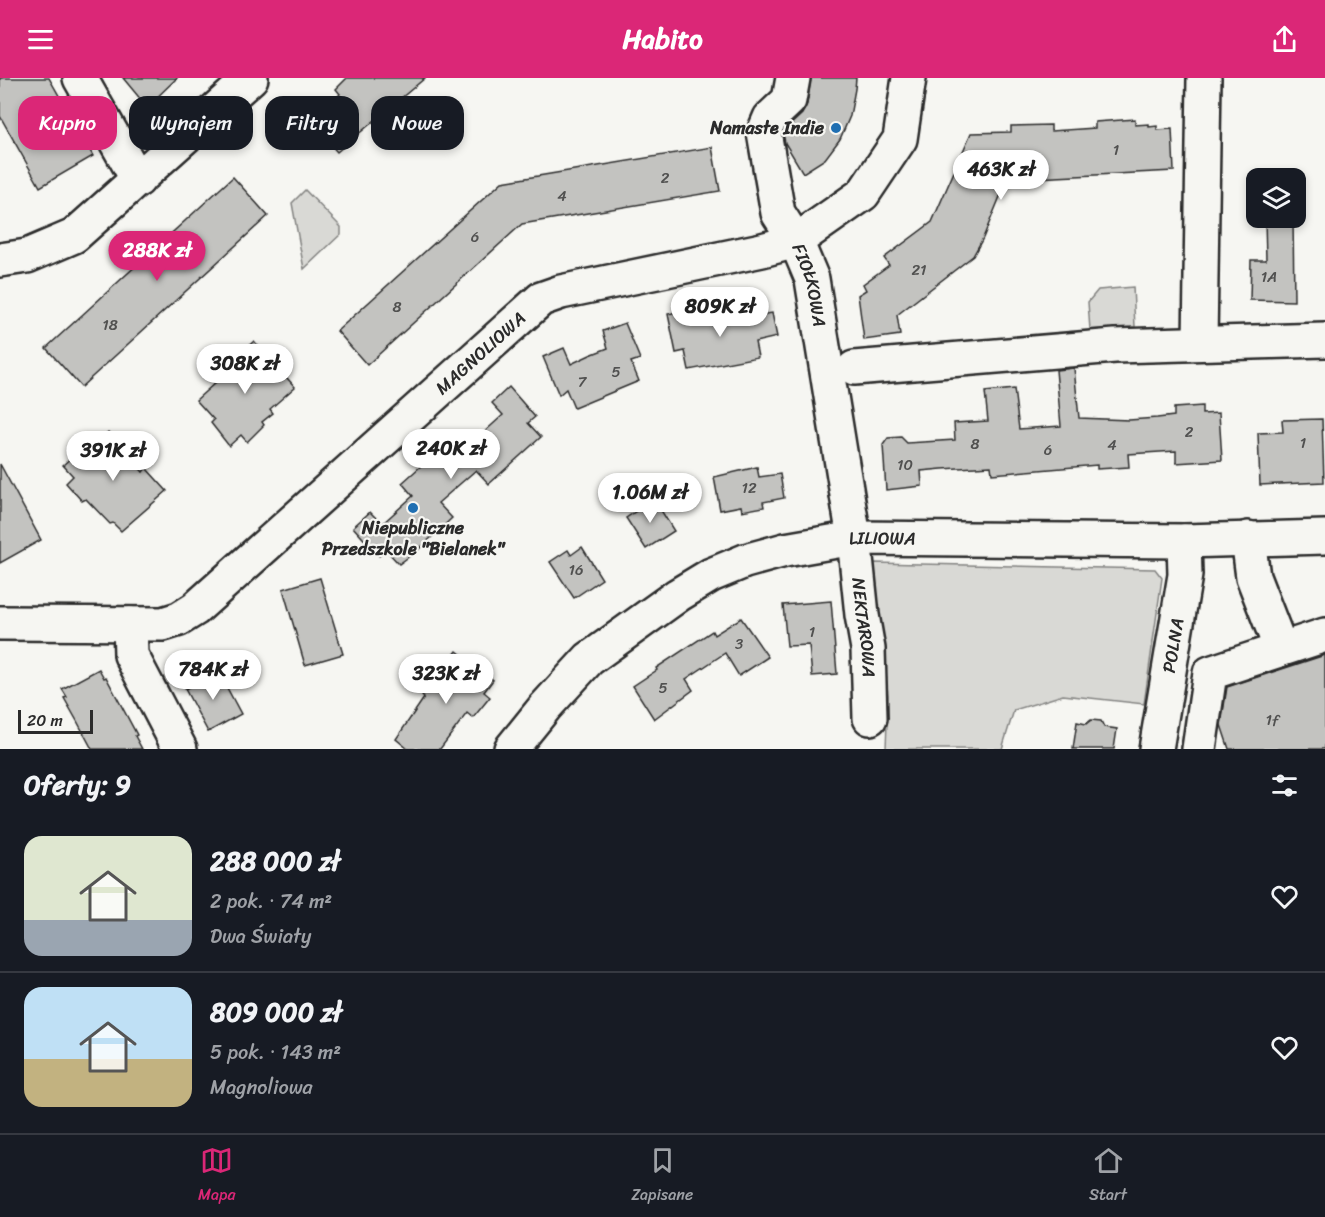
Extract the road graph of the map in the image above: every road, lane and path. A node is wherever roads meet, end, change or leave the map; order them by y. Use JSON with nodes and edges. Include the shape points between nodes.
{"nodes":[{"id":1,"x":80,"y":78,"type":"edge"},
{"id":2,"x":251,"y":78,"type":"edge"},
{"id":3,"x":793,"y":78,"type":"edge"},
{"id":4,"x":909,"y":78,"type":"edge"},
{"id":5,"x":1204,"y":78,"type":"edge"},
{"id":6,"x":138,"y":180,"type":"junction"},
{"id":7,"x":796,"y":241,"type":"junction"},
{"id":8,"x":0,"y":260,"type":"edge"},
{"id":9,"x":1325,"y":340,"type":"edge"},
{"id":10,"x":1200,"y":342,"type":"junction"},
{"id":11,"x":854,"y":368,"type":"dead end"},
{"id":12,"x":1325,"y":537,"type":"edge"},
{"id":13,"x":854,"y":538,"type":"junction"},
{"id":14,"x":1248,"y":538,"type":"junction"},
{"id":15,"x":1184,"y":541,"type":"junction"},
{"id":16,"x":0,"y":623,"type":"edge"},
{"id":17,"x":130,"y":624,"type":"junction"},
{"id":18,"x":1325,"y":635,"type":"edge"},
{"id":19,"x":1281,"y":649,"type":"junction"},
{"id":20,"x":870,"y":718,"type":"dead end"},
{"id":21,"x":180,"y":749,"type":"edge"},
{"id":22,"x":511,"y":749,"type":"edge"},
{"id":23,"x":1156,"y":749,"type":"edge"},
{"id":24,"x":1199,"y":749,"type":"edge"}],
"edges":[{"from":1,"to":6,"type":"street"},
{"from":2,"to":6,"type":"street"},
{"from":3,"to":7,"type":"street","via":[[789,100],[770,118],[764,132],[778,213]]},
{"from":4,"to":7,"type":"street","name":"FIOŁKOWA","via":[[900,140],[863,194]]},
{"from":5,"to":10,"type":"street"},
{"from":6,"to":8,"type":"street","via":[[74,236],[27,256]]},
{"from":7,"to":13,"type":"street","name":"FIOŁKOWA","via":[[812,279]]},
{"from":7,"to":17,"type":"street","name":"MAGNOLIOWA","via":[[541,299],[195,609],[163,624]]},
{"from":9,"to":10,"type":"street"},
{"from":10,"to":11,"type":"street"},
{"from":12,"to":14,"type":"street","name":"LILIOWA"},
{"from":13,"to":15,"type":"street","name":"LILIOWA"},
{"from":13,"to":20,"type":"street","name":"NEKTAROWA","via":[[868,649]]},
{"from":13,"to":22,"type":"street","name":"LILIOWA","via":[[784,550],[711,575],[589,659]]},
{"from":14,"to":15,"type":"street","name":"LILIOWA"},
{"from":14,"to":19,"type":"street","via":[[1253,577]]},
{"from":15,"to":23,"type":"street","name":"POLNA","via":[[1185,575]]},
{"from":16,"to":17,"type":"street","name":"MAGNOLIOWA"},
{"from":17,"to":21,"type":"street","via":[[131,655]]},
{"from":18,"to":19,"type":"street"},
{"from":19,"to":24,"type":"street","via":[[1210,673]]}]}
